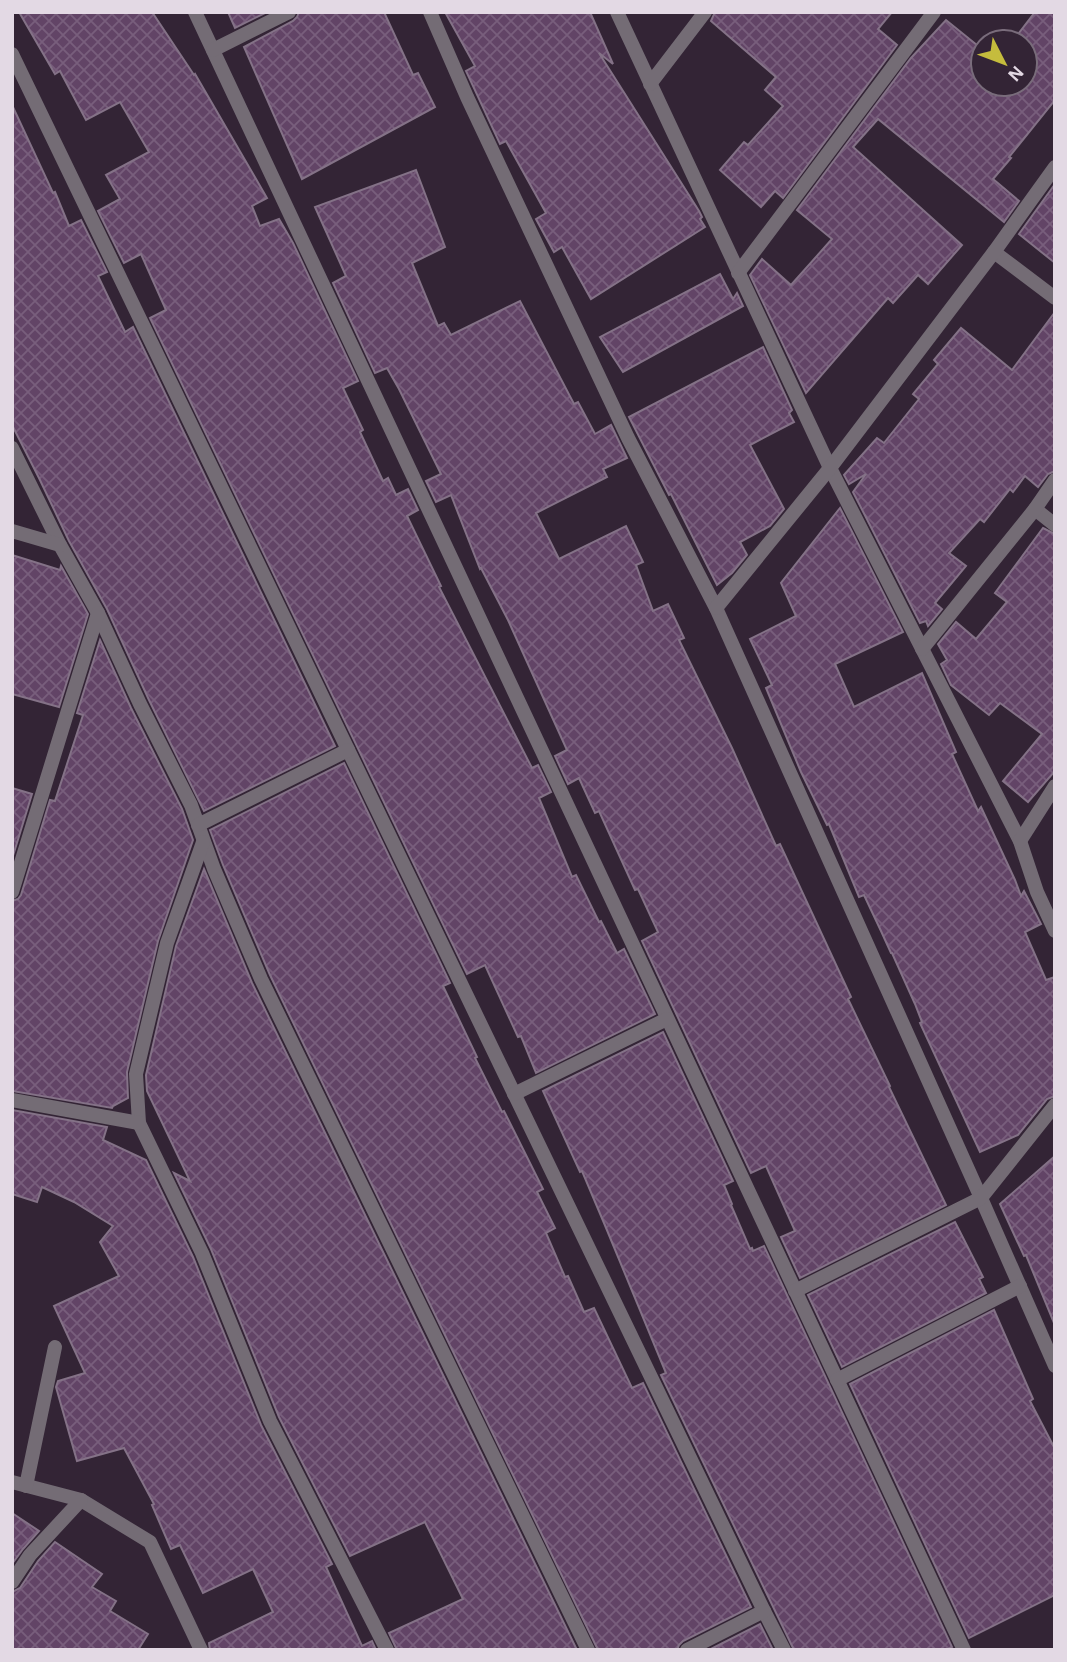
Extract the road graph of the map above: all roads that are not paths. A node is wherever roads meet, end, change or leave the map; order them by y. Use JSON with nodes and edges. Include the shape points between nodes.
{"nodes":[{"id":1,"x":195,"y":12,"type":"edge"},
{"id":2,"x":289,"y":12,"type":"edge"},
{"id":3,"x":430,"y":12,"type":"edge"},
{"id":4,"x":617,"y":12,"type":"edge"},
{"id":5,"x":705,"y":12,"type":"edge"},
{"id":6,"x":934,"y":12,"type":"edge"},
{"id":7,"x":213,"y":50,"type":"junction"},
{"id":8,"x":12,"y":54,"type":"edge"},
{"id":9,"x":650,"y":84,"type":"junction"},
{"id":10,"x":1055,"y":167,"type":"edge"},
{"id":11,"x":994,"y":251,"type":"junction"},
{"id":12,"x":738,"y":273,"type":"junction"},
{"id":13,"x":1055,"y":299,"type":"edge"},
{"id":14,"x":12,"y":449,"type":"edge"},
{"id":15,"x":830,"y":468,"type":"junction"},
{"id":16,"x":1055,"y":480,"type":"edge"},
{"id":17,"x":1035,"y":509,"type":"junction"},
{"id":18,"x":1055,"y":525,"type":"edge"},
{"id":19,"x":12,"y":531,"type":"edge"},
{"id":20,"x":60,"y":545,"type":"junction"},
{"id":21,"x":716,"y":608,"type":"junction"},
{"id":22,"x":97,"y":613,"type":"junction"},
{"id":23,"x":922,"y":649,"type":"junction"},
{"id":24,"x":348,"y":750,"type":"junction"},
{"id":25,"x":1055,"y":786,"type":"edge"},
{"id":26,"x":198,"y":825,"type":"junction"},
{"id":27,"x":1020,"y":841,"type":"junction"},
{"id":28,"x":203,"y":842,"type":"junction"},
{"id":29,"x":12,"y":892,"type":"edge"},
{"id":30,"x":1055,"y":931,"type":"edge"},
{"id":31,"x":667,"y":1019,"type":"junction"},
{"id":32,"x":514,"y":1094,"type":"junction"},
{"id":33,"x":12,"y":1100,"type":"edge"},
{"id":34,"x":1055,"y":1105,"type":"edge"},
{"id":35,"x":139,"y":1123,"type":"junction"},
{"id":36,"x":981,"y":1198,"type":"junction"},
{"id":37,"x":1020,"y":1286,"type":"junction"},
{"id":38,"x":796,"y":1292,"type":"junction"},
{"id":39,"x":55,"y":1347,"type":"dead end"},
{"id":40,"x":1055,"y":1366,"type":"edge"},
{"id":41,"x":837,"y":1380,"type":"junction"},
{"id":42,"x":19,"y":1484,"type":"edge"},
{"id":43,"x":81,"y":1500,"type":"junction"},
{"id":44,"x":12,"y":1582,"type":"edge"},
{"id":45,"x":764,"y":1611,"type":"junction"},
{"id":46,"x":201,"y":1650,"type":"edge"},
{"id":47,"x":387,"y":1650,"type":"edge"},
{"id":48,"x":589,"y":1650,"type":"edge"},
{"id":49,"x":687,"y":1650,"type":"edge"},
{"id":50,"x":784,"y":1650,"type":"edge"},
{"id":51,"x":964,"y":1650,"type":"edge"}],
"edges":[{"from":1,"to":7,"type":"street"},
{"from":2,"to":7,"type":"street"},
{"from":3,"to":21,"type":"street","via":[[628,438]]},
{"from":4,"to":9,"type":"street"},
{"from":5,"to":9,"type":"street"},
{"from":6,"to":12,"type":"street"},
{"from":7,"to":31,"type":"street"},
{"from":8,"to":24,"type":"street"},
{"from":9,"to":12,"type":"street"},
{"from":10,"to":11,"type":"street"},
{"from":11,"to":13,"type":"street"},
{"from":11,"to":15,"type":"street"},
{"from":12,"to":15,"type":"street"},
{"from":14,"to":20,"type":"street"},
{"from":15,"to":21,"type":"street"},
{"from":15,"to":23,"type":"street"},
{"from":16,"to":17,"type":"street"},
{"from":17,"to":18,"type":"street"},
{"from":17,"to":23,"type":"street"},
{"from":19,"to":20,"type":"street"},
{"from":20,"to":22,"type":"street"},
{"from":21,"to":36,"type":"street"},
{"from":22,"to":26,"type":"street"},
{"from":22,"to":29,"type":"street"},
{"from":23,"to":27,"type":"street"},
{"from":24,"to":26,"type":"street"},
{"from":24,"to":32,"type":"street"},
{"from":25,"to":27,"type":"street"},
{"from":26,"to":28,"type":"street"},
{"from":27,"to":30,"type":"street"},
{"from":28,"to":35,"type":"street","via":[[167,943],[136,1074]]},
{"from":28,"to":48,"type":"street","via":[[261,979]]},
{"from":31,"to":32,"type":"street"},
{"from":31,"to":38,"type":"street"},
{"from":32,"to":45,"type":"street"},
{"from":33,"to":35,"type":"street"},
{"from":34,"to":36,"type":"street"},
{"from":35,"to":47,"type":"street","via":[[202,1252],[270,1421]]},
{"from":36,"to":37,"type":"street"},
{"from":36,"to":38,"type":"street"},
{"from":37,"to":40,"type":"street"},
{"from":37,"to":41,"type":"street"},
{"from":38,"to":41,"type":"street"},
{"from":39,"to":42,"type":"street"},
{"from":41,"to":51,"type":"street"},
{"from":42,"to":43,"type":"street"},
{"from":43,"to":44,"type":"street","via":[[30,1555]]},
{"from":43,"to":46,"type":"street","via":[[150,1542]]},
{"from":45,"to":49,"type":"street"},
{"from":45,"to":50,"type":"street"}]}
